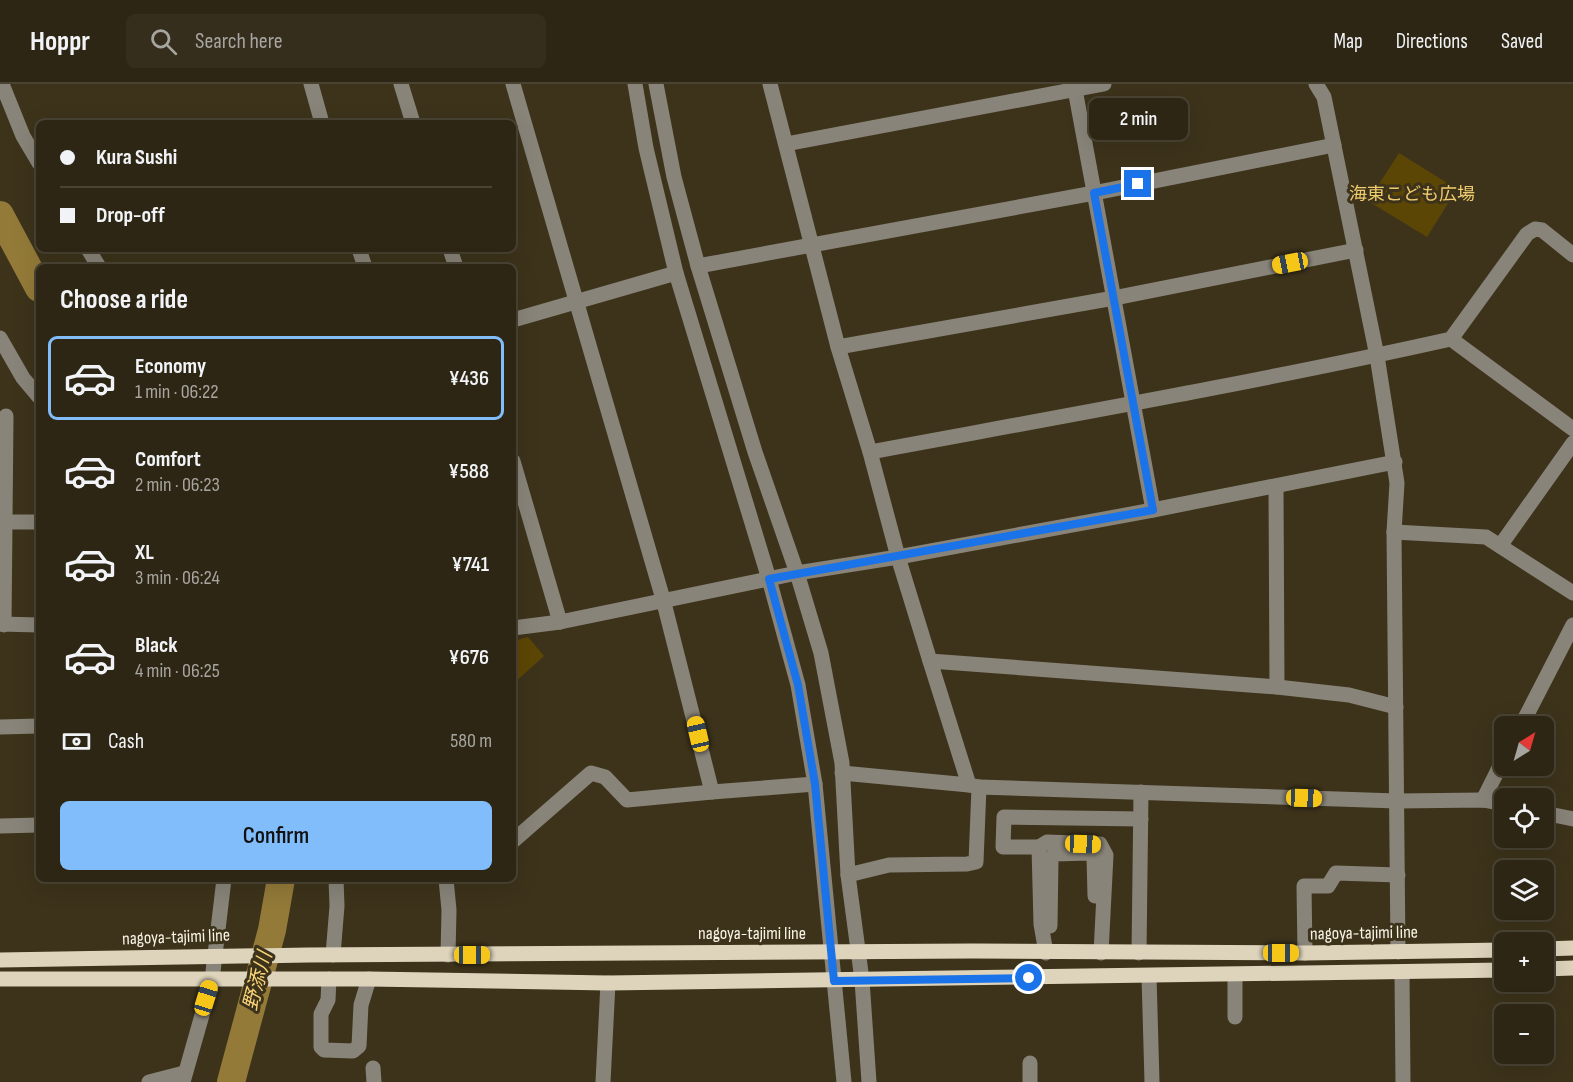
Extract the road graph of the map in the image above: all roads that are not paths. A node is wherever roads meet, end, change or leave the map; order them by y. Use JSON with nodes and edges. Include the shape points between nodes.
{"nodes":[{"id":1,"x":2,"y":84,"type":"edge"},
{"id":2,"x":311,"y":84,"type":"edge"},
{"id":3,"x":401,"y":84,"type":"edge"},
{"id":4,"x":513,"y":84,"type":"edge"},
{"id":5,"x":635,"y":84,"type":"edge"},
{"id":6,"x":656,"y":84,"type":"edge"},
{"id":7,"x":770,"y":84,"type":"edge"},
{"id":8,"x":1104,"y":84,"type":"edge"},
{"id":9,"x":1316,"y":84,"type":"edge"},
{"id":10,"x":1075,"y":87,"type":"edge"},
{"id":11,"x":321,"y":120,"type":"edge"},
{"id":12,"x":412,"y":120,"type":"edge"},
{"id":13,"x":786,"y":144,"type":"junction"},
{"id":14,"x":1334,"y":145,"type":"junction"},
{"id":15,"x":36,"y":158,"type":"edge"},
{"id":16,"x":1094,"y":193,"type":"junction"},
{"id":17,"x":811,"y":247,"type":"junction"},
{"id":18,"x":1356,"y":250,"type":"junction"},
{"id":19,"x":1573,"y":255,"type":"edge"},
{"id":20,"x":698,"y":266,"type":"junction"},
{"id":21,"x":676,"y":273,"type":"junction"},
{"id":22,"x":1114,"y":298,"type":"junction"},
{"id":23,"x":576,"y":300,"type":"junction"},
{"id":24,"x":516,"y":319,"type":"edge"},
{"id":25,"x":0,"y":338,"type":"edge"},
{"id":26,"x":1451,"y":339,"type":"junction"},
{"id":27,"x":838,"y":346,"type":"junction"},
{"id":28,"x":1377,"y":356,"type":"junction"},
{"id":29,"x":36,"y":393,"type":"edge"},
{"id":30,"x":1134,"y":404,"type":"junction"},
{"id":31,"x":6,"y":416,"type":"dead end"},
{"id":32,"x":1573,"y":429,"type":"edge"},
{"id":33,"x":1573,"y":443,"type":"edge"},
{"id":34,"x":870,"y":452,"type":"junction"},
{"id":35,"x":1395,"y":462,"type":"junction"},
{"id":36,"x":516,"y":471,"type":"edge"},
{"id":37,"x":1276,"y":487,"type":"junction"},
{"id":38,"x":1153,"y":510,"type":"junction"},
{"id":39,"x":2,"y":522,"type":"edge"},
{"id":40,"x":36,"y":522,"type":"edge"},
{"id":41,"x":1394,"y":532,"type":"junction"},
{"id":42,"x":1500,"y":546,"type":"junction"},
{"id":43,"x":898,"y":557,"type":"junction"},
{"id":44,"x":797,"y":573,"type":"junction"},
{"id":45,"x":769,"y":579,"type":"junction"},
{"id":46,"x":1573,"y":593,"type":"edge"},
{"id":47,"x":663,"y":599,"type":"junction"},
{"id":48,"x":560,"y":622,"type":"junction"},
{"id":49,"x":2,"y":624,"type":"edge"},
{"id":50,"x":36,"y":625,"type":"edge"},
{"id":51,"x":1573,"y":626,"type":"edge"},
{"id":52,"x":516,"y":628,"type":"edge"},
{"id":53,"x":930,"y":661,"type":"junction"},
{"id":54,"x":1277,"y":687,"type":"junction"},
{"id":55,"x":1396,"y":707,"type":"junction"},
{"id":56,"x":1526,"y":716,"type":"edge"},
{"id":57,"x":36,"y":726,"type":"edge"},
{"id":58,"x":0,"y":727,"type":"edge"},
{"id":59,"x":842,"y":773,"type":"junction"},
{"id":60,"x":1495,"y":776,"type":"edge"},
{"id":61,"x":815,"y":784,"type":"junction"},
{"id":62,"x":974,"y":786,"type":"junction"},
{"id":63,"x":712,"y":792,"type":"junction"},
{"id":64,"x":1141,"y":792,"type":"junction"},
{"id":65,"x":1483,"y":800,"type":"junction"},
{"id":66,"x":1397,"y":801,"type":"junction"},
{"id":67,"x":1494,"y":802,"type":"edge"},
{"id":68,"x":1554,"y":815,"type":"edge"},
{"id":69,"x":1141,"y":819,"type":"junction"},
{"id":70,"x":1573,"y":819,"type":"edge"},
{"id":71,"x":36,"y":825,"type":"edge"},
{"id":72,"x":0,"y":826,"type":"edge"},
{"id":73,"x":516,"y":838,"type":"edge"},
{"id":74,"x":1039,"y":848,"type":"junction"},
{"id":75,"x":848,"y":875,"type":"junction"},
{"id":76,"x":1398,"y":875,"type":"junction"},
{"id":77,"x":224,"y":882,"type":"edge"},
{"id":78,"x":336,"y":882,"type":"edge"},
{"id":79,"x":446,"y":882,"type":"edge"},
{"id":80,"x":1573,"y":948,"type":"edge"},
{"id":81,"x":1554,"y":949,"type":"edge"},
{"id":82,"x":1494,"y":950,"type":"edge"},
{"id":83,"x":832,"y":952,"type":"junction"},
{"id":84,"x":1398,"y":952,"type":"junction"},
{"id":85,"x":857,"y":953,"type":"junction"},
{"id":86,"x":1046,"y":953,"type":"junction"},
{"id":87,"x":1101,"y":953,"type":"junction"},
{"id":88,"x":1139,"y":953,"type":"junction"},
{"id":89,"x":1305,"y":953,"type":"junction"},
{"id":90,"x":333,"y":954,"type":"junction"},
{"id":91,"x":448,"y":955,"type":"junction"},
{"id":92,"x":214,"y":957,"type":"junction"},
{"id":93,"x":0,"y":960,"type":"edge"},
{"id":94,"x":1573,"y":968,"type":"edge"},
{"id":95,"x":1554,"y":969,"type":"edge"},
{"id":96,"x":1494,"y":970,"type":"edge"},
{"id":97,"x":1402,"y":973,"type":"junction"},
{"id":98,"x":1234,"y":975,"type":"junction"},
{"id":99,"x":1149,"y":976,"type":"junction"},
{"id":100,"x":0,"y":979,"type":"edge"},
{"id":101,"x":329,"y":979,"type":"junction"},
{"id":102,"x":369,"y":979,"type":"junction"},
{"id":103,"x":212,"y":980,"type":"junction"},
{"id":104,"x":862,"y":980,"type":"junction"},
{"id":105,"x":834,"y":981,"type":"junction"},
{"id":106,"x":608,"y":983,"type":"junction"},
{"id":107,"x":1235,"y":1017,"type":"dead end"},
{"id":108,"x":1030,"y":1063,"type":"dead end"},
{"id":109,"x":183,"y":1077,"type":"edge"},
{"id":110,"x":149,"y":1082,"type":"edge"},
{"id":111,"x":603,"y":1082,"type":"edge"},
{"id":112,"x":844,"y":1082,"type":"edge"},
{"id":113,"x":869,"y":1082,"type":"edge"},
{"id":114,"x":1030,"y":1082,"type":"edge"},
{"id":115,"x":1152,"y":1082,"type":"edge"},
{"id":116,"x":1403,"y":1082,"type":"edge"}],
"edges":[{"from":1,"to":15,"type":"street"},
{"from":2,"to":11,"type":"street"},
{"from":3,"to":12,"type":"street"},
{"from":4,"to":23,"type":"street"},
{"from":5,"to":21,"type":"street"},
{"from":6,"to":20,"type":"street","via":[[674,177]]},
{"from":7,"to":13,"type":"street"},
{"from":8,"to":10,"type":"street"},
{"from":9,"to":14,"type":"street","via":[[1324,97]]},
{"from":10,"to":13,"type":"street"},
{"from":10,"to":16,"type":"street"},
{"from":13,"to":17,"type":"street"},
{"from":14,"to":16,"type":"street"},
{"from":14,"to":18,"type":"street"},
{"from":16,"to":17,"type":"street"},
{"from":16,"to":22,"type":"street"},
{"from":17,"to":20,"type":"street"},
{"from":17,"to":27,"type":"street"},
{"from":18,"to":22,"type":"street"},
{"from":18,"to":28,"type":"street"},
{"from":19,"to":26,"type":"street","via":[[1542,230],[1527,234]]},
{"from":20,"to":44,"type":"street"},
{"from":21,"to":23,"type":"street"},
{"from":21,"to":45,"type":"street"},
{"from":22,"to":27,"type":"street"},
{"from":22,"to":30,"type":"street"},
{"from":23,"to":24,"type":"street"},
{"from":23,"to":47,"type":"street"},
{"from":25,"to":29,"type":"street"},
{"from":26,"to":28,"type":"street"},
{"from":26,"to":32,"type":"street"},
{"from":27,"to":34,"type":"street"},
{"from":28,"to":30,"type":"street"},
{"from":28,"to":35,"type":"street"},
{"from":30,"to":34,"type":"street"},
{"from":30,"to":38,"type":"street"},
{"from":31,"to":39,"type":"street"},
{"from":33,"to":42,"type":"street"},
{"from":34,"to":43,"type":"street"},
{"from":35,"to":37,"type":"street"},
{"from":35,"to":41,"type":"street"},
{"from":36,"to":48,"type":"street"},
{"from":37,"to":38,"type":"street"},
{"from":37,"to":54,"type":"street"},
{"from":38,"to":43,"type":"street"},
{"from":39,"to":40,"type":"street"},
{"from":39,"to":49,"type":"street"},
{"from":41,"to":42,"type":"street","via":[[1486,537]]},
{"from":41,"to":55,"type":"street"},
{"from":42,"to":46,"type":"street"},
{"from":43,"to":44,"type":"street"},
{"from":43,"to":53,"type":"street"},
{"from":44,"to":45,"type":"street"},
{"from":44,"to":59,"type":"street","via":[[821,653]]},
{"from":45,"to":47,"type":"street"},
{"from":45,"to":61,"type":"street","via":[[798,685]]},
{"from":47,"to":48,"type":"street"},
{"from":47,"to":63,"type":"street"},
{"from":48,"to":52,"type":"street"},
{"from":49,"to":50,"type":"street"},
{"from":51,"to":56,"type":"street"},
{"from":53,"to":54,"type":"street"},
{"from":53,"to":62,"type":"street"},
{"from":54,"to":55,"type":"street","via":[[1348,695]]},
{"from":55,"to":66,"type":"street"},
{"from":57,"to":58,"type":"street"},
{"from":59,"to":62,"type":"street"},
{"from":59,"to":75,"type":"street"},
{"from":60,"to":65,"type":"street"},
{"from":61,"to":63,"type":"street"},
{"from":61,"to":83,"type":"street"},
{"from":62,"to":64,"type":"street"},
{"from":62,"to":75,"type":"street","via":[[976,862],[889,865]]},
{"from":63,"to":73,"type":"street","via":[[627,800],[605,777],[591,773]]},
{"from":64,"to":66,"type":"street"},
{"from":64,"to":69,"type":"street"},
{"from":65,"to":66,"type":"street"},
{"from":65,"to":67,"type":"street"},
{"from":66,"to":76,"type":"street"},
{"from":68,"to":70,"type":"street"},
{"from":69,"to":74,"type":"street","via":[[1004,817],[1003,847]]},
{"from":69,"to":88,"type":"street"},
{"from":71,"to":72,"type":"street"},
{"from":74,"to":86,"type":"street","via":[[1041,924]]},
{"from":74,"to":87,"type":"street","via":[[1047,842],[1100,844],[1106,855]]},
{"from":75,"to":85,"type":"street"},
{"from":76,"to":84,"type":"street"},
{"from":76,"to":89,"type":"street","via":[[1336,873],[1328,886],[1304,886]]},
{"from":77,"to":92,"type":"street"},
{"from":78,"to":90,"type":"street"},
{"from":79,"to":91,"type":"street"},
{"from":80,"to":81,"type":"main road"},
{"from":82,"to":84,"type":"main road","name":"nagoya-tajimi line"},
{"from":83,"to":85,"type":"main road","name":"nagoya-tajimi line"},
{"from":83,"to":91,"type":"main road","name":"nagoya-tajimi line"},
{"from":83,"to":105,"type":"street"},
{"from":84,"to":89,"type":"main road","name":"nagoya-tajimi line"},
{"from":85,"to":86,"type":"main road","name":"nagoya-tajimi line"},
{"from":85,"to":104,"type":"street"},
{"from":86,"to":87,"type":"main road","name":"nagoya-tajimi line"},
{"from":86,"to":87,"type":"street","via":[[1051,919],[1051,859],[1054,854],[1089,853],[1094,857],[1096,927]]},
{"from":87,"to":88,"type":"main road","name":"nagoya-tajimi line"},
{"from":88,"to":89,"type":"main road","name":"nagoya-tajimi line"},
{"from":90,"to":91,"type":"main road","name":"nagoya-tajimi line"},
{"from":90,"to":92,"type":"main road","name":"nagoya-tajimi line"},
{"from":92,"to":93,"type":"main road","name":"nagoya-tajimi line"},
{"from":92,"to":103,"type":"street"},
{"from":94,"to":95,"type":"main road"},
{"from":96,"to":97,"type":"main road"},
{"from":97,"to":98,"type":"main road"},
{"from":97,"to":116,"type":"street"},
{"from":98,"to":99,"type":"main road"},
{"from":98,"to":107,"type":"street"},
{"from":99,"to":104,"type":"main road"},
{"from":99,"to":115,"type":"street"},
{"from":100,"to":103,"type":"main road"},
{"from":101,"to":102,"type":"main road"},
{"from":101,"to":102,"type":"street","via":[[328,1000],[321,1014],[321,1047],[353,1051],[359,1046],[361,1005]]},
{"from":101,"to":103,"type":"main road"},
{"from":102,"to":106,"type":"main road"},
{"from":103,"to":109,"type":"street"},
{"from":104,"to":105,"type":"main road"},
{"from":104,"to":113,"type":"street"},
{"from":105,"to":106,"type":"main road"},
{"from":105,"to":112,"type":"street"},
{"from":106,"to":111,"type":"street"},
{"from":108,"to":114,"type":"street"},
{"from":109,"to":110,"type":"street"}]}
